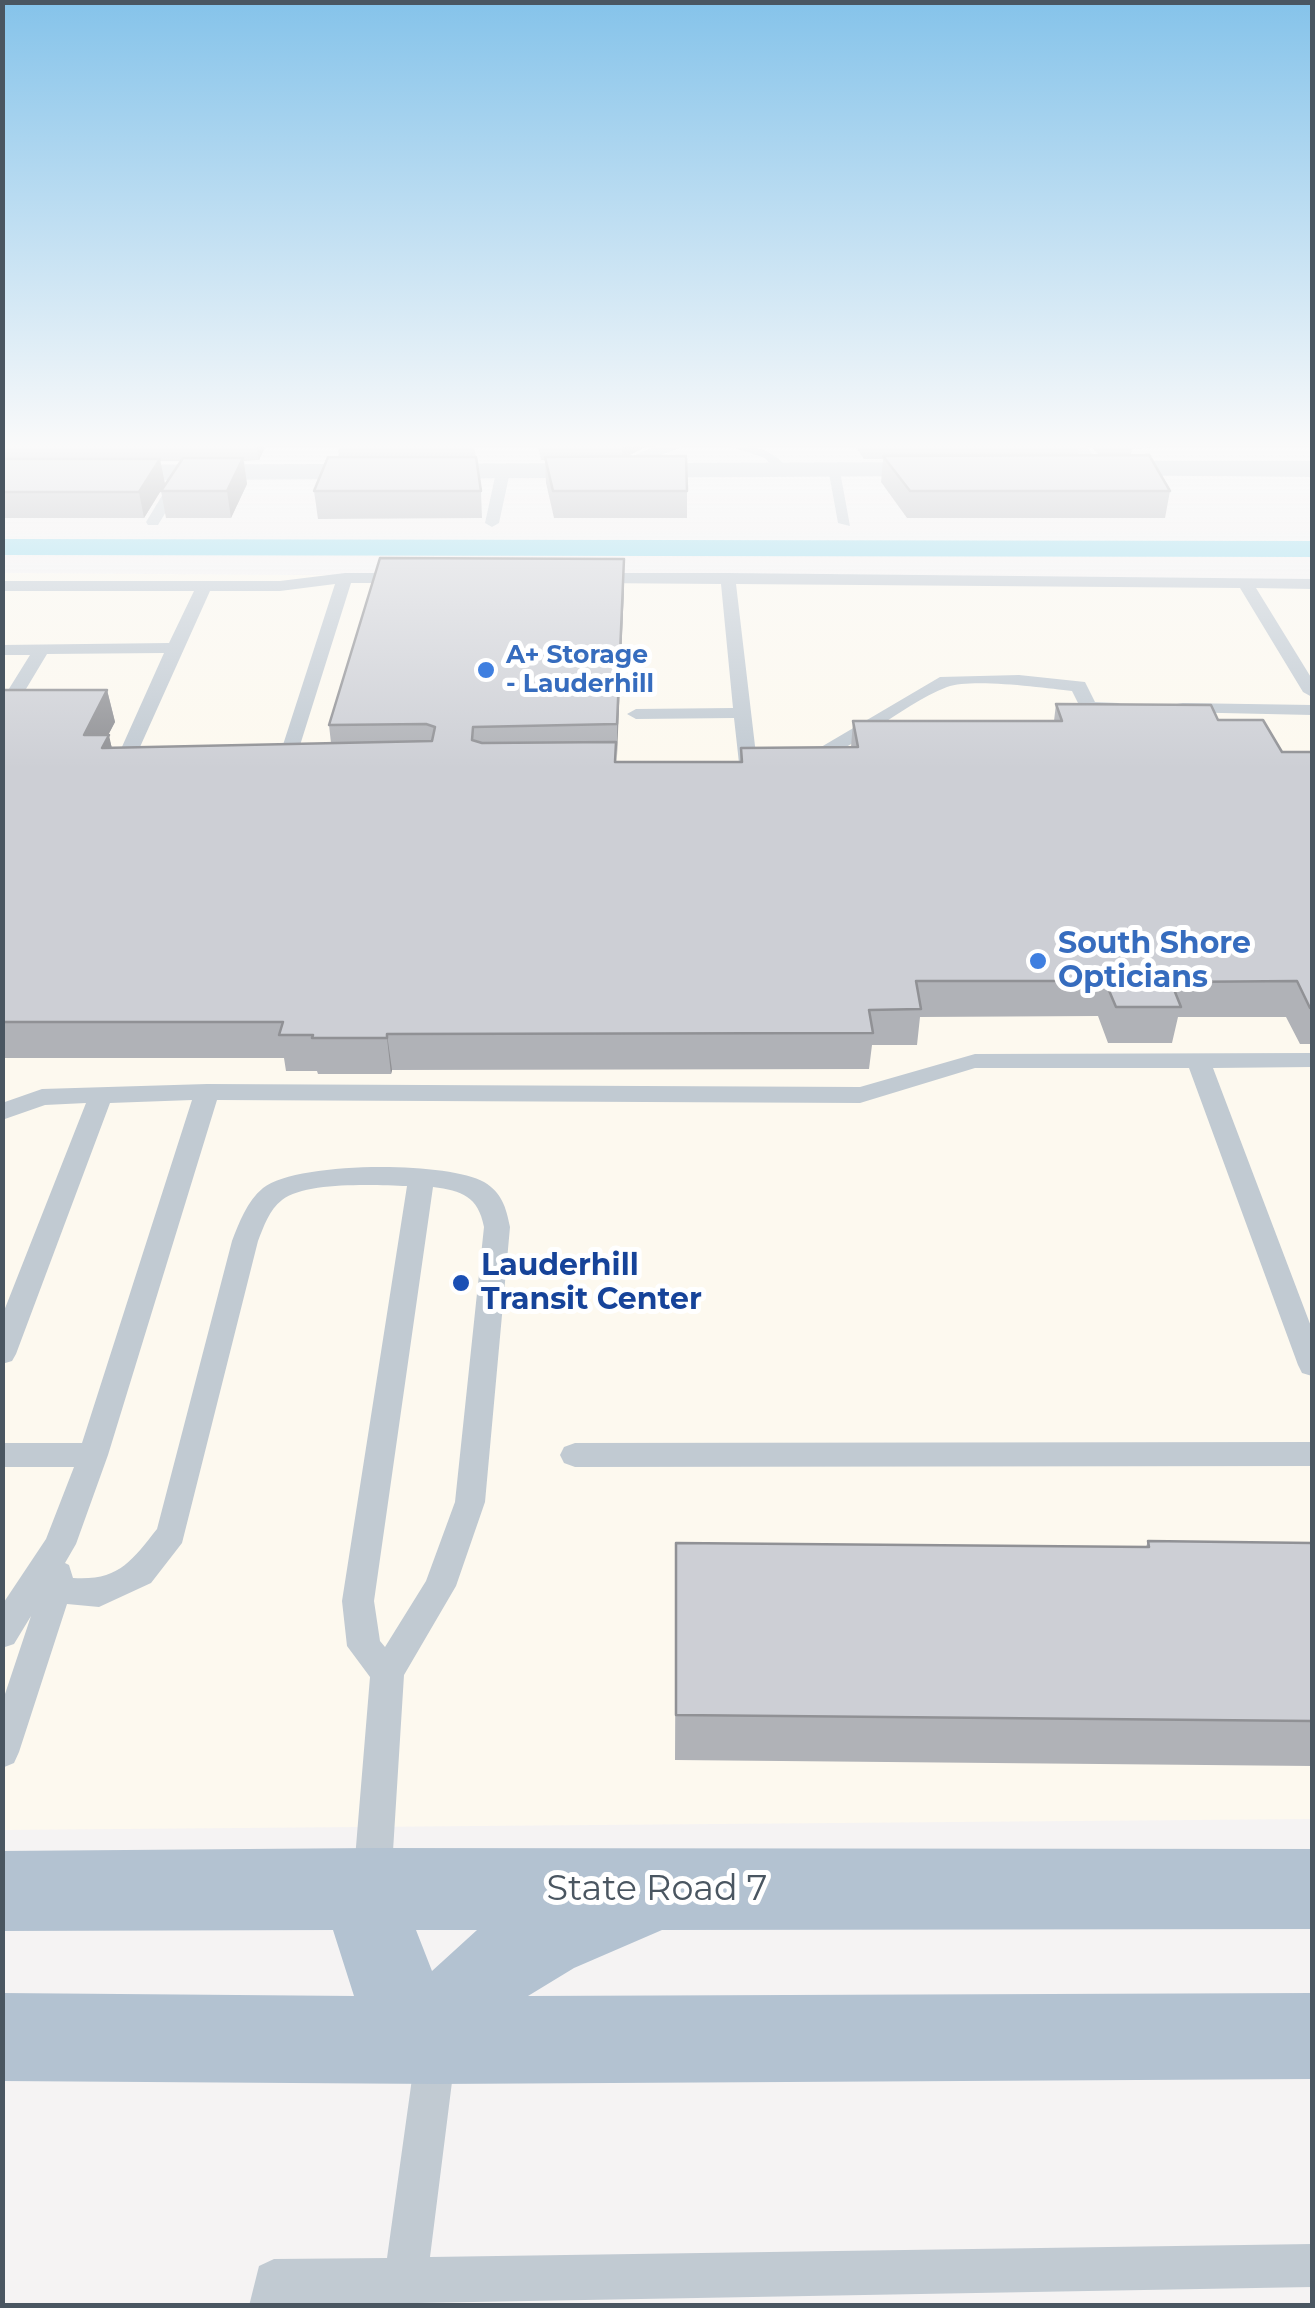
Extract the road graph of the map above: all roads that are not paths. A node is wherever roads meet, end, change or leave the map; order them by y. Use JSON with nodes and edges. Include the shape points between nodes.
{"nodes":[{"id":1,"x":345,"y":578,"type":"junction"},
{"id":2,"x":422,"y":578,"type":"edge"},
{"id":3,"x":575,"y":578,"type":"edge"},
{"id":4,"x":728,"y":578,"type":"junction"},
{"id":5,"x":1245,"y":583,"type":"junction"},
{"id":6,"x":1312,"y":584,"type":"edge"},
{"id":7,"x":2,"y":586,"type":"edge"},
{"id":8,"x":204,"y":586,"type":"junction"},
{"id":9,"x":175,"y":648,"type":"junction"},
{"id":10,"x":2,"y":650,"type":"edge"},
{"id":11,"x":42,"y":650,"type":"junction"},
{"id":12,"x":1312,"y":692,"type":"edge"},
{"id":13,"x":8,"y":704,"type":"edge"},
{"id":14,"x":1312,"y":710,"type":"edge"},
{"id":15,"x":742,"y":713,"type":"junction"},
{"id":16,"x":636,"y":714,"type":"dead end"},
{"id":17,"x":312,"y":766,"type":"edge"},
{"id":18,"x":177,"y":767,"type":"edge"},
{"id":19,"x":1198,"y":1060,"type":"junction"},
{"id":20,"x":1312,"y":1060,"type":"edge"},
{"id":21,"x":208,"y":1092,"type":"junction"},
{"id":22,"x":101,"y":1096,"type":"junction"},
{"id":23,"x":2,"y":1112,"type":"edge"},
{"id":24,"x":421,"y":1179,"type":"junction"},
{"id":25,"x":2,"y":1354,"type":"edge"},
{"id":26,"x":1312,"y":1365,"type":"edge"},
{"id":27,"x":1312,"y":1454,"type":"edge"},
{"id":28,"x":2,"y":1455,"type":"edge"},
{"id":29,"x":93,"y":1455,"type":"junction"},
{"id":30,"x":576,"y":1455,"type":"dead end"},
{"id":31,"x":60,"y":1544,"type":"junction"},
{"id":32,"x":57,"y":1590,"type":"junction"},
{"id":33,"x":2,"y":1634,"type":"edge"},
{"id":34,"x":387,"y":1673,"type":"junction"},
{"id":35,"x":2,"y":1752,"type":"edge"},
{"id":36,"x":372,"y":1888,"type":"junction"},
{"id":37,"x":1312,"y":1889,"type":"edge"},
{"id":38,"x":2,"y":1891,"type":"edge"},
{"id":39,"x":660,"y":1891,"type":"junction"},
{"id":40,"x":1312,"y":2036,"type":"edge"},
{"id":41,"x":2,"y":2037,"type":"edge"},
{"id":42,"x":437,"y":2040,"type":"junction"},
{"id":43,"x":1312,"y":2266,"type":"edge"},
{"id":44,"x":404,"y":2291,"type":"edge"},
{"id":45,"x":271,"y":2306,"type":"edge"}],
"edges":[{"from":1,"to":2,"type":"lane"},
{"from":1,"to":8,"type":"lane"},
{"from":1,"to":17,"type":"lane","via":[[289,754],[253,767]]},
{"from":3,"to":4,"type":"lane"},
{"from":4,"to":5,"type":"lane"},
{"from":4,"to":15,"type":"lane"},
{"from":5,"to":6,"type":"lane"},
{"from":5,"to":12,"type":"lane"},
{"from":7,"to":8,"type":"lane"},
{"from":8,"to":9,"type":"lane"},
{"from":9,"to":11,"type":"lane"},
{"from":9,"to":18,"type":"lane","via":[[130,749],[158,767]]},
{"from":10,"to":11,"type":"lane"},
{"from":11,"to":13,"type":"lane"},
{"from":14,"to":15,"type":"lane","via":[[1088,707],[1079,686],[946,681],[823,754],[758,763]]},
{"from":15,"to":16,"type":"lane"},
{"from":19,"to":20,"type":"lane"},
{"from":19,"to":21,"type":"lane","via":[[945,1064],[890,1090],[860,1095]]},
{"from":19,"to":26,"type":"lane"},
{"from":21,"to":22,"type":"lane"},
{"from":21,"to":29,"type":"lane"},
{"from":22,"to":23,"type":"lane","via":[[42,1097]]},
{"from":22,"to":25,"type":"lane"},
{"from":24,"to":32,"type":"lane","via":[[314,1180],[273,1192],[245,1241],[171,1534],[140,1574],[99,1593]]},
{"from":24,"to":34,"type":"lane","via":[[358,1601],[364,1646]]},
{"from":24,"to":34,"type":"lane","via":[[472,1186],[492,1202],[497,1227],[470,1502],[440,1586]]},
{"from":27,"to":30,"type":"lane"},
{"from":28,"to":29,"type":"lane"},
{"from":29,"to":31,"type":"lane"},
{"from":31,"to":32,"type":"lane"},
{"from":31,"to":33,"type":"lane"},
{"from":32,"to":35,"type":"lane"},
{"from":34,"to":36,"type":"lane"},
{"from":36,"to":38,"type":"main road","name":"State Road 7"},
{"from":36,"to":39,"type":"main road","name":"State Road 7"},
{"from":36,"to":42,"type":"main road","via":[[376,1941],[398,1998]]},
{"from":37,"to":39,"type":"main road","name":"State Road 7"},
{"from":39,"to":42,"type":"main road","via":[[511,1957],[468,1994]]},
{"from":40,"to":42,"type":"main road"},
{"from":41,"to":42,"type":"main road"},
{"from":42,"to":44,"type":"lane"},
{"from":43,"to":44,"type":"lane"},
{"from":44,"to":45,"type":"lane","via":[[274,2281]]}]}
